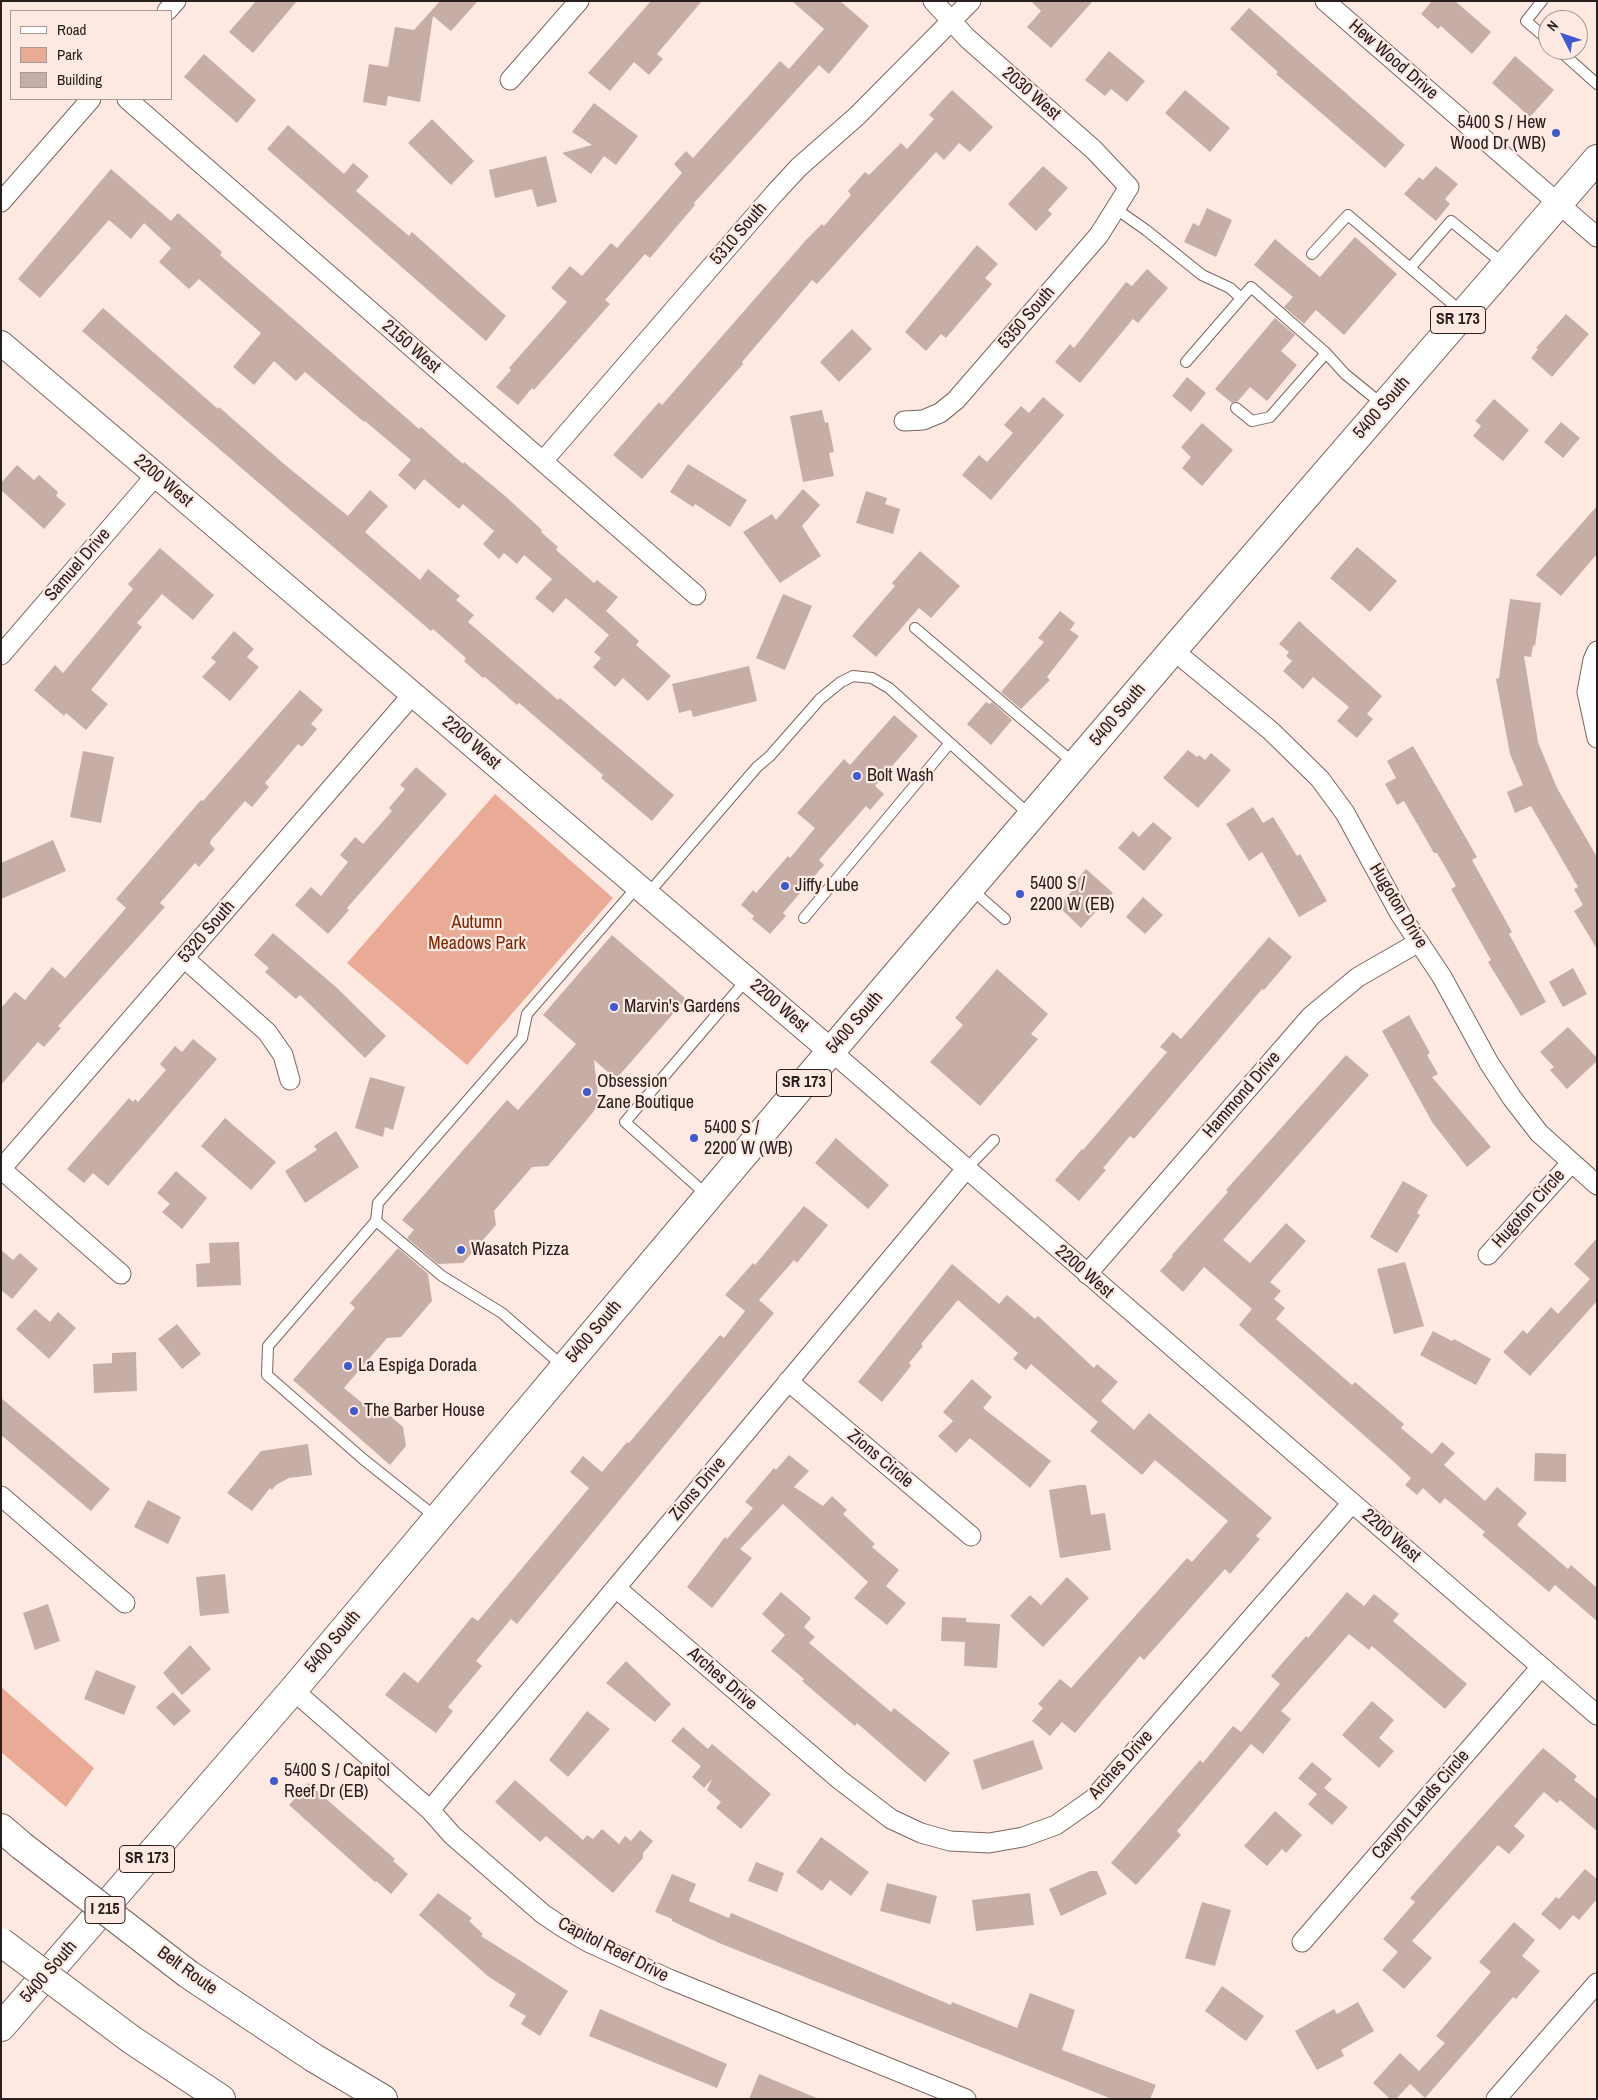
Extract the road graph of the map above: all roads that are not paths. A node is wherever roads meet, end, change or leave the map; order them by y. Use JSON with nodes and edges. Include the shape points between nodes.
{"nodes":[{"id":1,"x":579,"y":1,"type":"edge"},
{"id":2,"x":933,"y":1,"type":"edge"},
{"id":3,"x":971,"y":1,"type":"edge"},
{"id":4,"x":1542,"y":1,"type":"edge"},
{"id":5,"x":1335,"y":4,"type":"edge"},
{"id":6,"x":951,"y":20,"type":"junction"},
{"id":7,"x":1538,"y":31,"type":"edge"},
{"id":8,"x":1570,"y":60,"type":"edge"},
{"id":9,"x":510,"y":80,"type":"dead end"},
{"id":10,"x":1597,"y":84,"type":"edge"},
{"id":11,"x":90,"y":100,"type":"edge"},
{"id":12,"x":127,"y":100,"type":"edge"},
{"id":13,"x":1597,"y":159,"type":"edge"},
{"id":14,"x":1129,"y":187,"type":"joint"},
{"id":15,"x":1,"y":202,"type":"edge"},
{"id":16,"x":1559,"y":203,"type":"junction"},
{"id":17,"x":1116,"y":209,"type":"junction"},
{"id":18,"x":1597,"y":237,"type":"edge"},
{"id":19,"x":1312,"y":254,"type":"dead end"},
{"id":20,"x":1505,"y":265,"type":"junction"},
{"id":21,"x":1411,"y":268,"type":"junction"},
{"id":22,"x":1241,"y":298,"type":"junction"},
{"id":23,"x":1464,"y":313,"type":"junction"},
{"id":24,"x":1,"y":343,"type":"edge"},
{"id":25,"x":1326,"y":353,"type":"junction"},
{"id":26,"x":1186,"y":362,"type":"dead end"},
{"id":27,"x":1384,"y":405,"type":"junction"},
{"id":28,"x":1236,"y":408,"type":"dead end"},
{"id":29,"x":904,"y":421,"type":"dead end"},
{"id":30,"x":543,"y":461,"type":"junction"},
{"id":31,"x":156,"y":475,"type":"junction"},
{"id":32,"x":696,"y":594,"type":"dead end"},
{"id":33,"x":915,"y":628,"type":"dead end"},
{"id":34,"x":1173,"y":650,"type":"junction"},
{"id":35,"x":1597,"y":651,"type":"edge"},
{"id":36,"x":1,"y":655,"type":"edge"},
{"id":37,"x":413,"y":694,"type":"junction"},
{"id":38,"x":1597,"y":738,"type":"edge"},
{"id":39,"x":950,"y":743,"type":"junction"},
{"id":40,"x":1076,"y":765,"type":"junction"},
{"id":41,"x":1032,"y":816,"type":"junction"},
{"id":42,"x":970,"y":889,"type":"junction"},
{"id":43,"x":642,"y":891,"type":"junction"},
{"id":44,"x":804,"y":918,"type":"dead end"},
{"id":45,"x":1005,"y":920,"type":"dead end"},
{"id":46,"x":1419,"y":942,"type":"junction"},
{"id":47,"x":184,"y":958,"type":"junction"},
{"id":48,"x":748,"y":979,"type":"junction"},
{"id":49,"x":831,"y":1051,"type":"junction"},
{"id":50,"x":290,"y":1080,"type":"dead end"},
{"id":51,"x":994,"y":1140,"type":"dead end"},
{"id":52,"x":1571,"y":1163,"type":"junction"},
{"id":53,"x":1,"y":1169,"type":"edge"},
{"id":54,"x":966,"y":1169,"type":"junction"},
{"id":55,"x":1597,"y":1185,"type":"edge"},
{"id":56,"x":709,"y":1196,"type":"junction"},
{"id":57,"x":376,"y":1221,"type":"junction"},
{"id":58,"x":1488,"y":1255,"type":"dead end"},
{"id":59,"x":121,"y":1274,"type":"dead end"},
{"id":60,"x":1087,"y":1274,"type":"junction"},
{"id":61,"x":564,"y":1367,"type":"junction"},
{"id":62,"x":788,"y":1381,"type":"junction"},
{"id":63,"x":1,"y":1496,"type":"edge"},
{"id":64,"x":1352,"y":1503,"type":"junction"},
{"id":65,"x":438,"y":1518,"type":"junction"},
{"id":66,"x":971,"y":1536,"type":"dead end"},
{"id":67,"x":616,"y":1588,"type":"junction"},
{"id":68,"x":125,"y":1604,"type":"dead end"},
{"id":69,"x":1541,"y":1667,"type":"junction"},
{"id":70,"x":293,"y":1690,"type":"junction"},
{"id":71,"x":1597,"y":1715,"type":"edge"},
{"id":72,"x":430,"y":1810,"type":"junction"},
{"id":73,"x":1,"y":1828,"type":"edge"},
{"id":74,"x":1,"y":1942,"type":"edge"},
{"id":75,"x":1302,"y":1942,"type":"dead end"},
{"id":76,"x":1597,"y":1983,"type":"edge"},
{"id":77,"x":1,"y":2027,"type":"edge"},
{"id":78,"x":220,"y":2099,"type":"edge"},
{"id":79,"x":383,"y":2099,"type":"edge"},
{"id":80,"x":966,"y":2099,"type":"edge"},
{"id":81,"x":1496,"y":2099,"type":"edge"}],
"edges":[{"from":1,"to":9,"type":"street"},
{"from":2,"to":6,"type":"street","name":"2030 West"},
{"from":3,"to":6,"type":"street","name":"5310 South"},
{"from":4,"to":7,"type":"lane","via":[[1526,20]]},
{"from":5,"to":16,"type":"street","name":"Hew Wood Drive"},
{"from":6,"to":14,"type":"street","name":"2030 West","via":[[967,38],[1094,150]]},
{"from":6,"to":30,"type":"street","name":"5310 South","via":[[857,116],[780,187]]},
{"from":8,"to":10,"type":"lane"},
{"from":11,"to":15,"type":"street"},
{"from":12,"to":30,"type":"street","name":"2150 West"},
{"from":13,"to":16,"type":"main road","name":"5400 South","number":"SR 173"},
{"from":14,"to":17,"type":"street","name":"5350 South"},
{"from":16,"to":18,"type":"street","name":"Hew Wood Drive"},
{"from":16,"to":20,"type":"main road","name":"5400 South","number":"SR 173"},
{"from":17,"to":22,"type":"lane","via":[[1202,275],[1230,288]]},
{"from":17,"to":29,"type":"street","name":"5350 South","via":[[1099,235],[956,400],[940,413],[923,420]]},
{"from":19,"to":21,"type":"lane","via":[[1348,215]]},
{"from":20,"to":21,"type":"lane","via":[[1451,221]]},
{"from":20,"to":23,"type":"main road","name":"5400 South","number":"SR 173"},
{"from":21,"to":23,"type":"lane"},
{"from":22,"to":25,"type":"lane","via":[[1251,286]]},
{"from":22,"to":26,"type":"lane"},
{"from":23,"to":27,"type":"main road","name":"5400 South","number":"SR 173"},
{"from":24,"to":31,"type":"street","name":"2200 West"},
{"from":25,"to":27,"type":"lane","via":[[1334,364]]},
{"from":25,"to":28,"type":"lane","via":[[1270,417],[1252,421]]},
{"from":27,"to":34,"type":"main road","name":"5400 South","number":"SR 173"},
{"from":30,"to":32,"type":"street","name":"2150 West"},
{"from":31,"to":36,"type":"street","name":"Samuel Drive"},
{"from":31,"to":37,"type":"street","name":"2200 West"},
{"from":33,"to":40,"type":"lane"},
{"from":34,"to":40,"type":"main road","name":"5400 South","number":"SR 173"},
{"from":34,"to":46,"type":"street","name":"Hugoton Drive","via":[[1271,731],[1320,779],[1345,813],[1400,914]]},
{"from":35,"to":38,"type":"street","via":[[1587,692]]},
{"from":37,"to":43,"type":"street","name":"2200 West"},
{"from":37,"to":47,"type":"street","name":"5320 South"},
{"from":39,"to":41,"type":"lane"},
{"from":39,"to":43,"type":"lane","via":[[880,681],[853,676],[820,700]]},
{"from":39,"to":44,"type":"lane"},
{"from":40,"to":41,"type":"main road","name":"5400 South","number":"SR 173"},
{"from":41,"to":42,"type":"main road","name":"5400 South","number":"SR 173"},
{"from":42,"to":45,"type":"lane"},
{"from":42,"to":49,"type":"main road","name":"5400 South","number":"SR 173"},
{"from":43,"to":48,"type":"street","name":"2200 West"},
{"from":43,"to":57,"type":"lane","via":[[526,1014],[522,1038],[378,1203]]},
{"from":46,"to":52,"type":"street","name":"Hugoton Drive","via":[[1512,1098],[1539,1133]]},
{"from":46,"to":60,"type":"street","name":"Hammond Drive","via":[[1358,977],[1311,1016]]},
{"from":47,"to":50,"type":"street","via":[[267,1032],[283,1055]]},
{"from":47,"to":53,"type":"street","name":"5320 South"},
{"from":48,"to":49,"type":"street","name":"2200 West"},
{"from":48,"to":56,"type":"lane","via":[[625,1122]]},
{"from":49,"to":54,"type":"street","name":"2200 West"},
{"from":49,"to":56,"type":"main road","name":"5400 South","number":"SR 173"},
{"from":51,"to":54,"type":"lane"},
{"from":52,"to":55,"type":"street","name":"Hugoton Drive"},
{"from":52,"to":58,"type":"street","name":"Hugoton Circle"},
{"from":53,"to":59,"type":"street"},
{"from":54,"to":60,"type":"street","name":"2200 West"},
{"from":54,"to":62,"type":"street","name":"Zions Drive"},
{"from":56,"to":61,"type":"main road","name":"5400 South","number":"SR 173"},
{"from":57,"to":61,"type":"lane","via":[[442,1276],[502,1313]]},
{"from":57,"to":65,"type":"lane","via":[[268,1346],[267,1374],[363,1459]]},
{"from":60,"to":64,"type":"street","name":"2200 West"},
{"from":61,"to":65,"type":"main road","name":"5400 South","number":"SR 173"},
{"from":62,"to":66,"type":"street","name":"Zions Circle"},
{"from":62,"to":67,"type":"street","name":"Zions Drive"},
{"from":63,"to":68,"type":"street"},
{"from":64,"to":67,"type":"street","name":"Arches Drive","via":[[1093,1799],[1056,1824],[1023,1837],[989,1843],[950,1841],[921,1833],[871,1806]]},
{"from":64,"to":69,"type":"street","name":"2200 West"},
{"from":65,"to":70,"type":"main road","name":"5400 South","number":"SR 173"},
{"from":67,"to":72,"type":"street","name":"Zions Drive"},
{"from":69,"to":71,"type":"street","name":"2200 West"},
{"from":69,"to":75,"type":"street","name":"Canyon Lands Circle"},
{"from":70,"to":72,"type":"street","name":"Capitol Reef Drive"},
{"from":70,"to":77,"type":"main road","name":"5400 South","number":"SR 173"},
{"from":72,"to":80,"type":"street","name":"Capitol Reef Drive","via":[[452,1835],[544,1914],[588,1942],[669,1979]]},
{"from":73,"to":79,"type":"main road","name":"Belt Route","number":"I 215","bridge":true,"via":[[188,1974],[314,2058]]},
{"from":74,"to":78,"type":"main road","bridge":true,"via":[[132,2040]]},
{"from":76,"to":81,"type":"street"}]}
